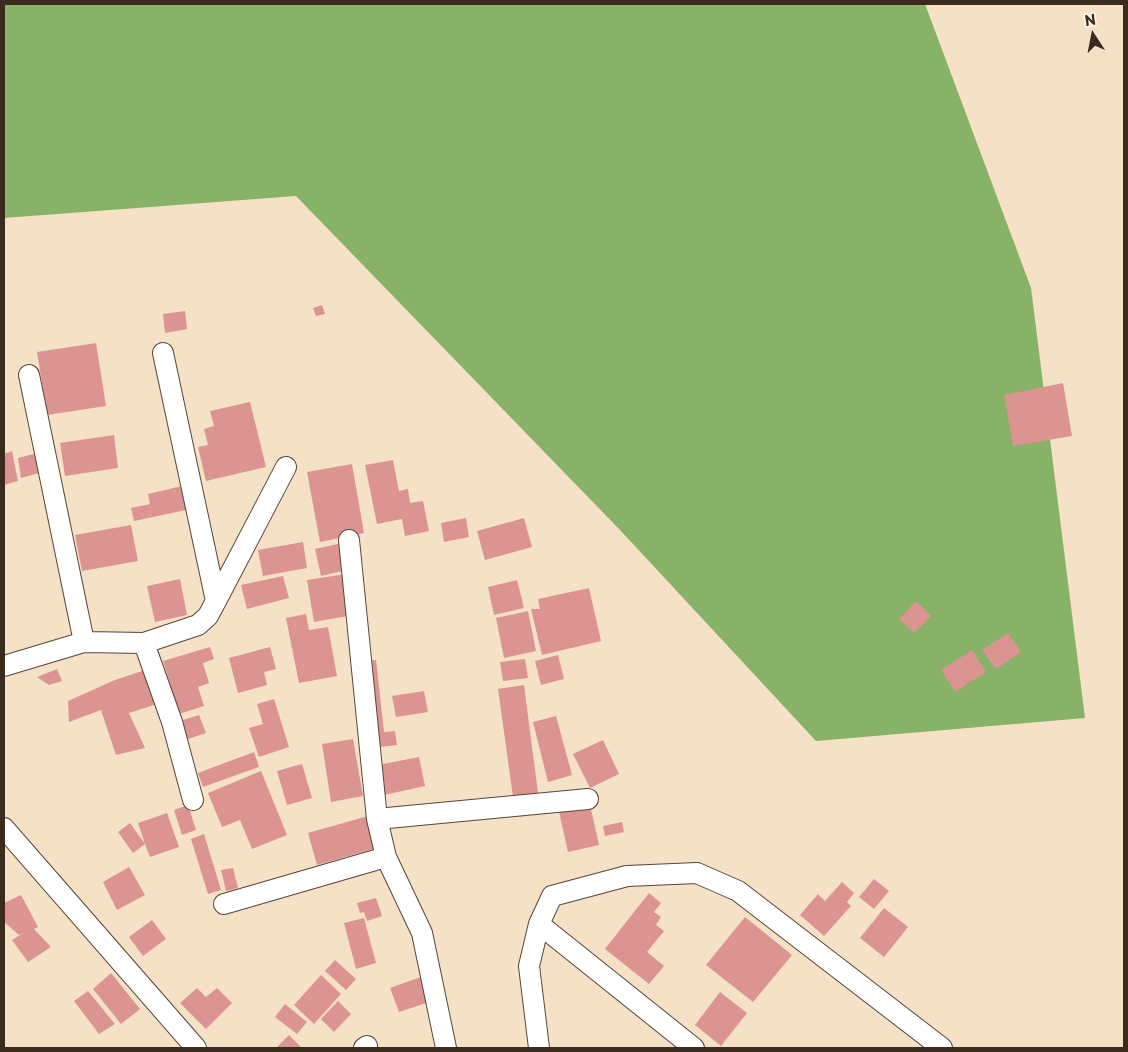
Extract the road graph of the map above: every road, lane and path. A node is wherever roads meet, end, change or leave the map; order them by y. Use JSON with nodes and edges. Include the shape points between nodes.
{"nodes":[{"id":1,"x":163,"y":353,"type":"dead end"},
{"id":2,"x":29,"y":375,"type":"dead end"},
{"id":3,"x":286,"y":467,"type":"dead end"},
{"id":4,"x":349,"y":540,"type":"dead end"},
{"id":5,"x":216,"y":601,"type":"junction"},
{"id":6,"x":84,"y":642,"type":"junction"},
{"id":7,"x":144,"y":642,"type":"junction"},
{"id":8,"x":4,"y":666,"type":"edge"},
{"id":9,"x":588,"y":799,"type":"dead end"},
{"id":10,"x":193,"y":800,"type":"dead end"},
{"id":11,"x":378,"y":819,"type":"junction"},
{"id":12,"x":4,"y":828,"type":"edge"},
{"id":13,"x":386,"y":857,"type":"junction"},
{"id":14,"x":224,"y":904,"type":"dead end"},
{"id":15,"x":539,"y":924,"type":"junction"},
{"id":16,"x":196,"y":1048,"type":"edge"},
{"id":17,"x":446,"y":1048,"type":"edge"},
{"id":18,"x":539,"y":1048,"type":"edge"},
{"id":19,"x":694,"y":1048,"type":"edge"},
{"id":20,"x":942,"y":1048,"type":"edge"}],
"edges":[{"from":1,"to":5,"type":"street"},
{"from":2,"to":6,"type":"street"},
{"from":3,"to":5,"type":"street"},
{"from":4,"to":11,"type":"street"},
{"from":5,"to":7,"type":"street","via":[[208,616],[198,625]]},
{"from":6,"to":7,"type":"street"},
{"from":6,"to":8,"type":"street"},
{"from":7,"to":10,"type":"street","via":[[172,722]]},
{"from":9,"to":11,"type":"street"},
{"from":11,"to":13,"type":"street"},
{"from":12,"to":16,"type":"street"},
{"from":13,"to":14,"type":"street"},
{"from":13,"to":17,"type":"street","via":[[422,933]]},
{"from":15,"to":18,"type":"street","via":[[529,966]]},
{"from":15,"to":19,"type":"street"},
{"from":15,"to":20,"type":"street","via":[[552,896],[627,876],[698,873],[738,891]]}]}
